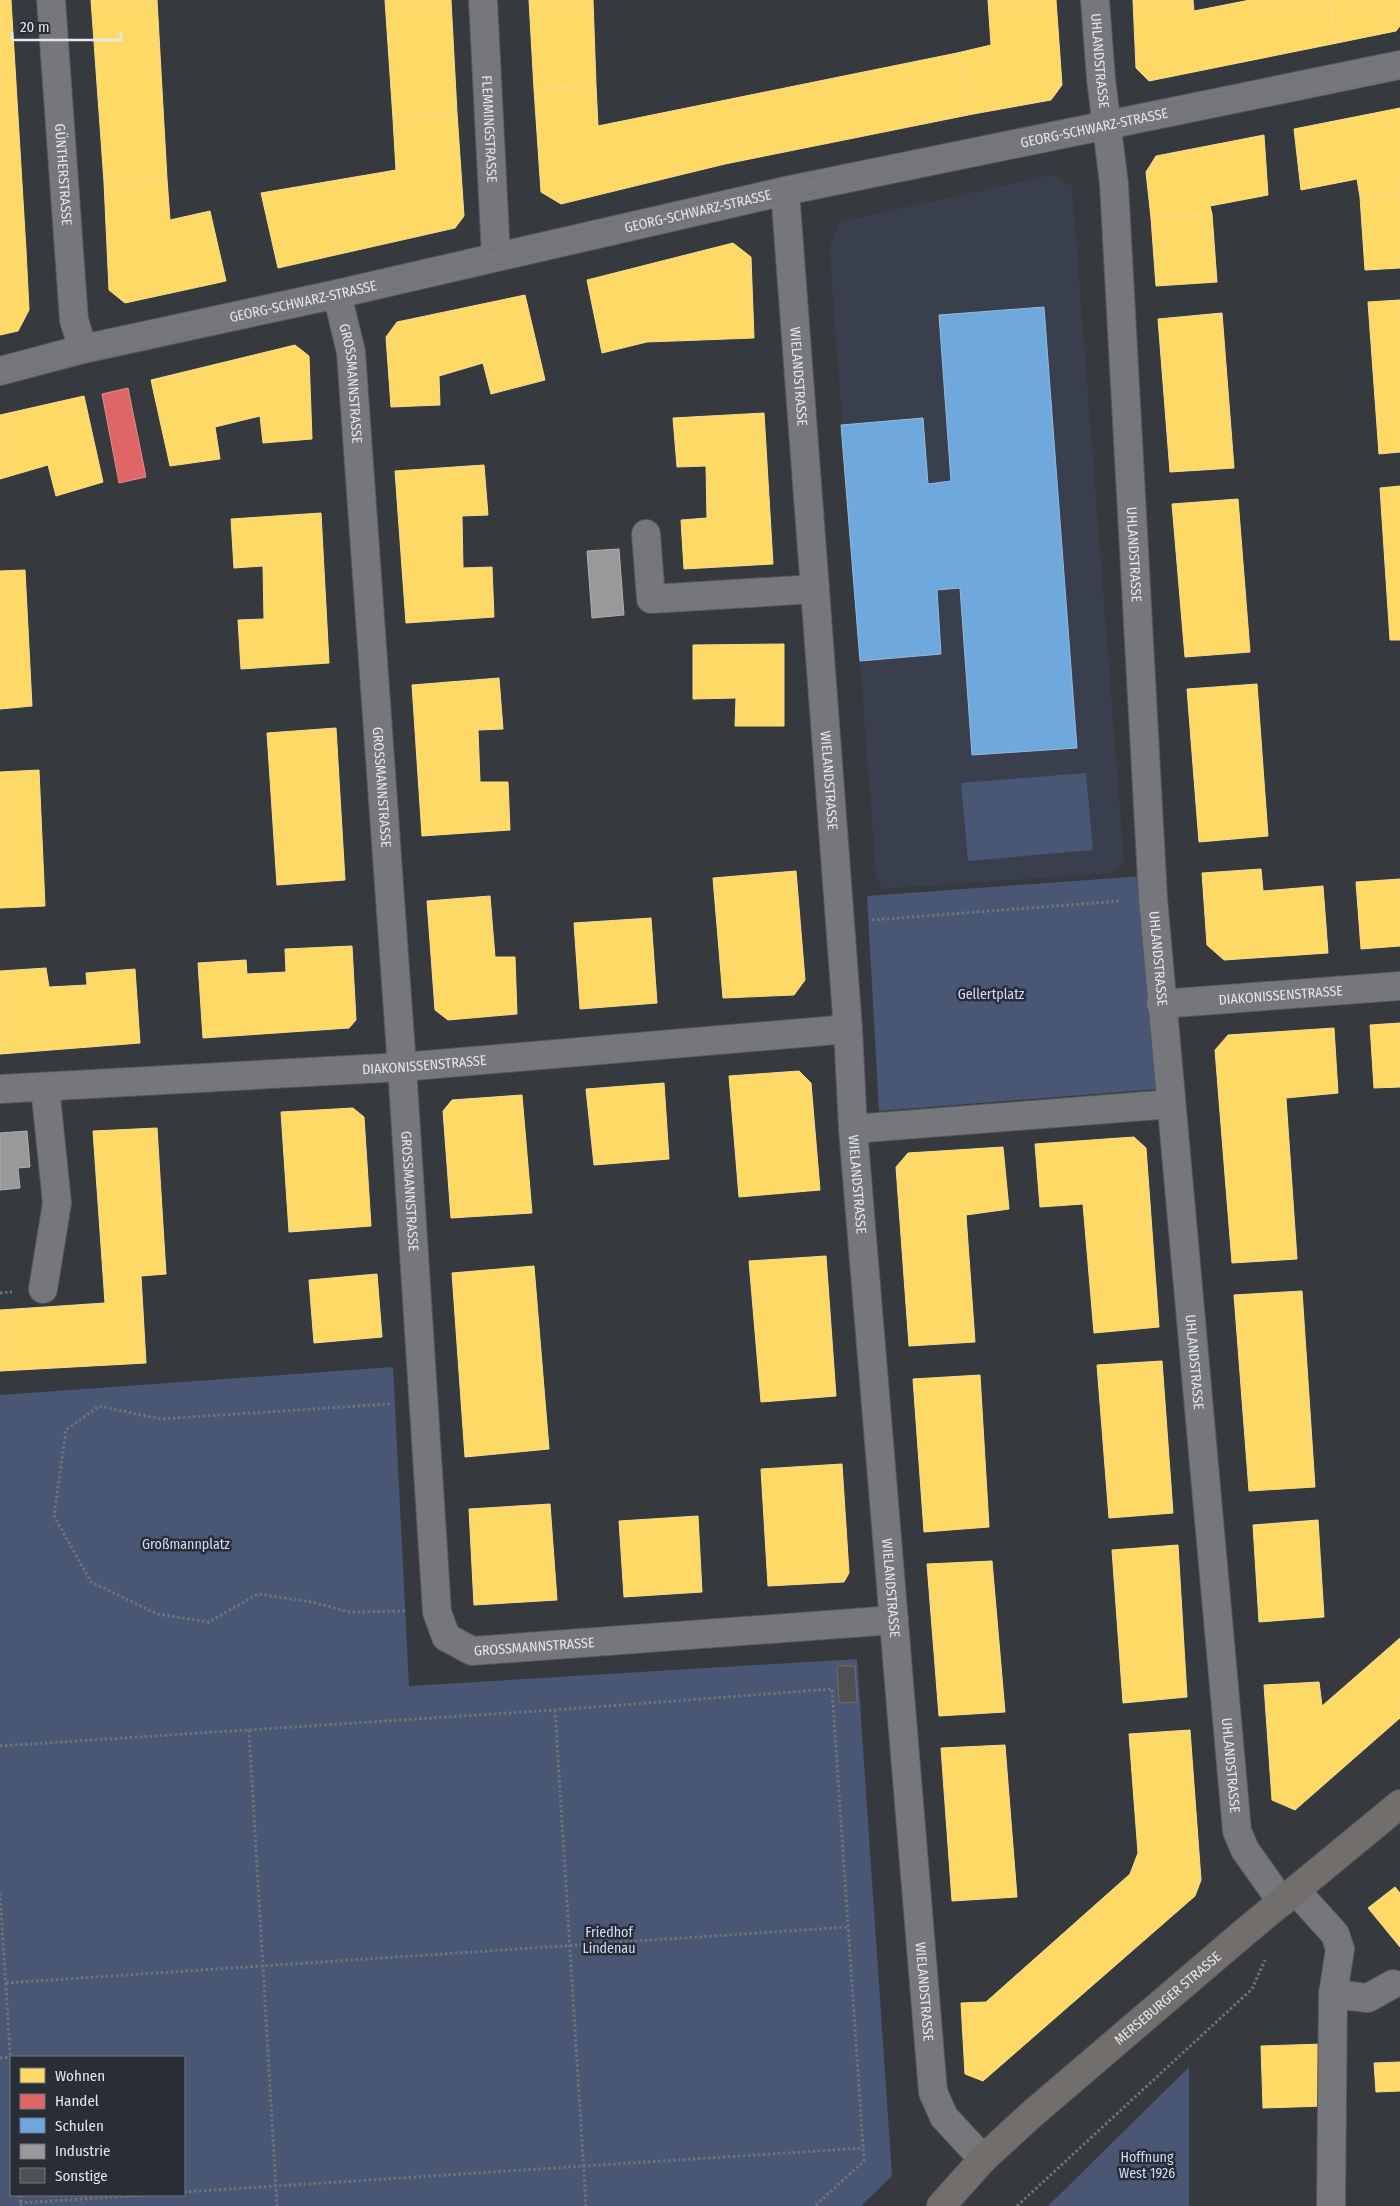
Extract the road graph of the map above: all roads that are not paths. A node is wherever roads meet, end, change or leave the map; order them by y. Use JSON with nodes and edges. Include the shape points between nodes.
{"nodes":[{"id":1,"x":51,"y":0,"type":"edge"},
{"id":2,"x":483,"y":0,"type":"edge"},
{"id":3,"x":1095,"y":0,"type":"edge"},
{"id":4,"x":1400,"y":65,"type":"edge"},
{"id":5,"x":1107,"y":126,"type":"junction"},
{"id":6,"x":785,"y":191,"type":"junction"},
{"id":7,"x":496,"y":256,"type":"junction"},
{"id":8,"x":337,"y":294,"type":"junction"},
{"id":9,"x":83,"y":349,"type":"junction"},
{"id":10,"x":0,"y":371,"type":"edge"},
{"id":11,"x":646,"y":534,"type":"dead end"},
{"id":12,"x":815,"y":589,"type":"junction"},
{"id":13,"x":1400,"y":986,"type":"edge"},
{"id":14,"x":1161,"y":1004,"type":"junction"},
{"id":15,"x":848,"y":1029,"type":"junction"},
{"id":16,"x":402,"y":1068,"type":"junction"},
{"id":17,"x":45,"y":1087,"type":"junction"},
{"id":18,"x":0,"y":1089,"type":"edge"},
{"id":19,"x":1171,"y":1104,"type":"junction"},
{"id":20,"x":853,"y":1129,"type":"junction"},
{"id":21,"x":42,"y":1289,"type":"dead end"},
{"id":22,"x":894,"y":1620,"type":"junction"},
{"id":23,"x":1400,"y":1804,"type":"edge"},
{"id":24,"x":1289,"y":1897,"type":"junction"},
{"id":25,"x":1393,"y":1984,"type":"dead end"},
{"id":26,"x":1333,"y":1994,"type":"junction"},
{"id":27,"x":983,"y":2159,"type":"junction"},
{"id":28,"x":935,"y":2205,"type":"edge"},
{"id":29,"x":1331,"y":2206,"type":"edge"}],
"edges":[{"from":1,"to":9,"type":"street","name":"GÜNTHERSTRASSE","via":[[74,320]]},
{"from":2,"to":7,"type":"street","name":"FLEMMINGSTRASSE"},
{"from":3,"to":5,"type":"street","name":"UHLANDSTRASSE"},
{"from":4,"to":5,"type":"street","name":"GEORG-SCHWARZ-STRASSE"},
{"from":5,"to":6,"type":"street","name":"GEORG-SCHWARZ-STRASSE"},
{"from":5,"to":14,"type":"street","name":"UHLANDSTRASSE","via":[[1114,184]]},
{"from":6,"to":7,"type":"street","name":"GEORG-SCHWARZ-STRASSE"},
{"from":6,"to":12,"type":"street","name":"WIELANDSTRASSE"},
{"from":7,"to":8,"type":"street","name":"GEORG-SCHWARZ-STRASSE"},
{"from":8,"to":9,"type":"street","name":"GEORG-SCHWARZ-STRASSE"},
{"from":8,"to":16,"type":"street","name":"GROSSMANNSTRASSE","via":[[350,352]]},
{"from":9,"to":10,"type":"street","name":"GEORG-SCHWARZ-STRASSE"},
{"from":11,"to":12,"type":"street","via":[[651,599]]},
{"from":12,"to":15,"type":"street","name":"WIELANDSTRASSE"},
{"from":13,"to":14,"type":"street","name":"DIAKONISSENSTRASSE"},
{"from":14,"to":19,"type":"street","name":"UHLANDSTRASSE"},
{"from":15,"to":16,"type":"street","name":"DIAKONISSENSTRASSE"},
{"from":15,"to":20,"type":"street","name":"WIELANDSTRASSE"},
{"from":16,"to":17,"type":"street","name":"DIAKONISSENSTRASSE"},
{"from":16,"to":22,"type":"street","name":"GROSSMANNSTRASSE","via":[[437,1612],[446,1637],[472,1652]]},
{"from":17,"to":18,"type":"street","name":"DIAKONISSENSTRASSE"},
{"from":17,"to":21,"type":"street","via":[[57,1203]]},
{"from":19,"to":20,"type":"street"},
{"from":19,"to":24,"type":"street","name":"UHLANDSTRASSE","via":[[1237,1831],[1245,1850]]},
{"from":20,"to":22,"type":"street","name":"WIELANDSTRASSE"},
{"from":22,"to":27,"type":"street","name":"WIELANDSTRASSE","via":[[933,2092],[944,2117]]},
{"from":23,"to":24,"type":"main road","name":"MERSEBURGER STRASSE"},
{"from":24,"to":26,"type":"street","name":"UHLANDSTRASSE","via":[[1335,1934],[1340,1949]]},
{"from":24,"to":27,"type":"main road","name":"MERSEBURGER STRASSE"},
{"from":25,"to":26,"type":"street","via":[[1368,1998]]},
{"from":26,"to":29,"type":"street","name":"UHLANDSTRASSE"},
{"from":27,"to":28,"type":"main road","name":"MERSEBURGER STRASSE"}]}
